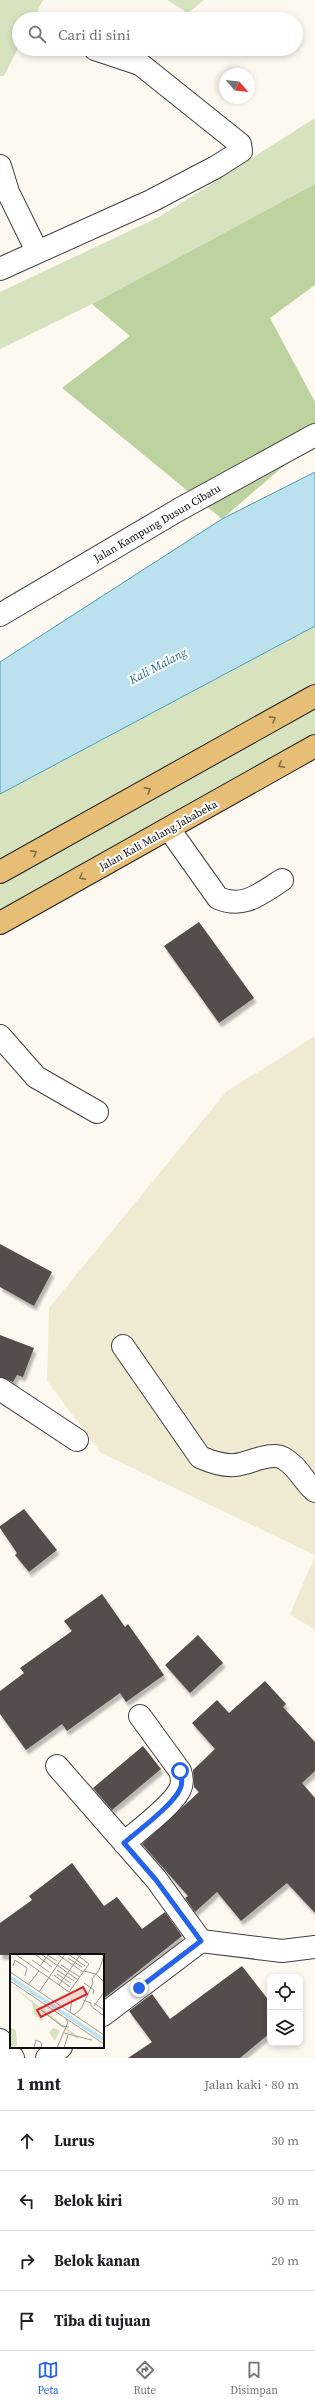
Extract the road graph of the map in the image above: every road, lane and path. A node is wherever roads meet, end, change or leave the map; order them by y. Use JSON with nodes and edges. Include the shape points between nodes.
{"nodes":[{"id":1,"x":115,"y":56,"type":"edge"},
{"id":2,"x":0,"y":166,"type":"edge"},
{"id":3,"x":37,"y":251,"type":"junction"},
{"id":4,"x":0,"y":269,"type":"edge"},
{"id":5,"x":315,"y":435,"type":"edge"},
{"id":6,"x":0,"y":615,"type":"edge"},
{"id":7,"x":315,"y":696,"type":"edge"},
{"id":8,"x":315,"y":746,"type":"edge"},
{"id":9,"x":169,"y":829,"type":"junction"},
{"id":10,"x":0,"y":872,"type":"edge"},
{"id":11,"x":282,"y":880,"type":"dead end"},
{"id":12,"x":0,"y":923,"type":"edge"},
{"id":13,"x":0,"y":1036,"type":"edge"},
{"id":14,"x":97,"y":1112,"type":"dead end"},
{"id":15,"x":123,"y":1346,"type":"dead end"},
{"id":16,"x":0,"y":1389,"type":"edge"},
{"id":17,"x":78,"y":1440,"type":"dead end"},
{"id":18,"x":315,"y":1491,"type":"edge"},
{"id":19,"x":140,"y":1716,"type":"dead end"},
{"id":20,"x":57,"y":1766,"type":"dead end"},
{"id":21,"x":124,"y":1843,"type":"junction"},
{"id":22,"x":201,"y":1941,"type":"junction"},
{"id":23,"x":315,"y":1947,"type":"edge"},
{"id":24,"x":104,"y":2014,"type":"edge"},
{"id":25,"x":0,"y":2040,"type":"edge"},
{"id":26,"x":60,"y":2048,"type":"edge"},
{"id":27,"x":13,"y":2058,"type":"edge"},
{"id":28,"x":47,"y":2058,"type":"edge"}],
"edges":[{"from":1,"to":3,"type":"street","via":[[140,64],[240,144],[242,151],[151,200]]},
{"from":2,"to":3,"type":"street","via":[[8,192]]},
{"from":3,"to":4,"type":"street"},
{"from":5,"to":6,"type":"street","name":"Jalan Kampung Dusun Cibatu","via":[[180,509]]},
{"from":10,"to":7,"type":"main road","one_way":true},
{"from":8,"to":9,"type":"main road","name":"Jalan Kali Malang Jababeka","one_way":true},
{"from":9,"to":11,"type":"street","via":[[218,898],[230,903],[251,899]]},
{"from":9,"to":12,"type":"main road","name":"Jalan Kali Malang Jababeka","one_way":true},
{"from":13,"to":14,"type":"street","via":[[36,1077]]},
{"from":15,"to":18,"type":"street","via":[[200,1457],[214,1464],[235,1465],[260,1458],[281,1457],[298,1468],[308,1485]]},
{"from":16,"to":17,"type":"street"},
{"from":19,"to":21,"type":"street","via":[[180,1771],[182,1780],[173,1800]]},
{"from":20,"to":21,"type":"street"},
{"from":21,"to":22,"type":"street","via":[[160,1885]]},
{"from":22,"to":23,"type":"street","via":[[282,1951]]},
{"from":22,"to":24,"type":"street"},
{"from":25,"to":27,"type":"street"},
{"from":26,"to":28,"type":"street"}]}
